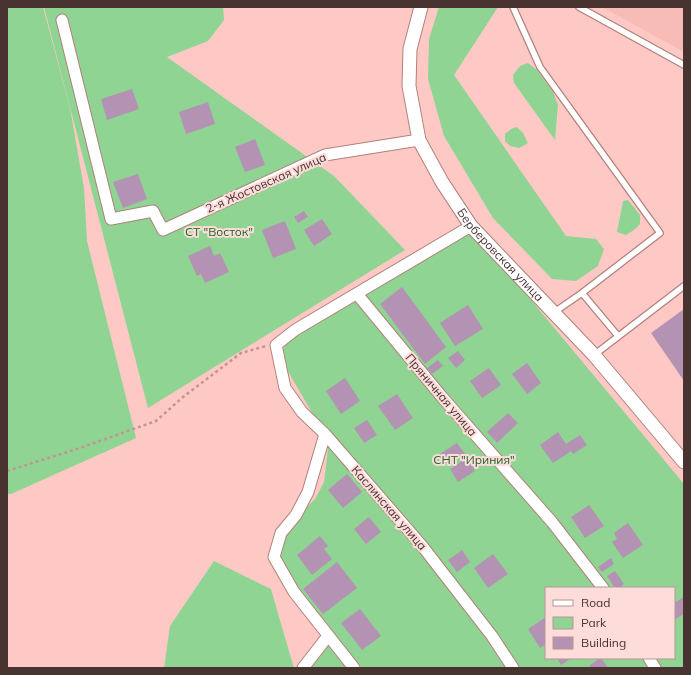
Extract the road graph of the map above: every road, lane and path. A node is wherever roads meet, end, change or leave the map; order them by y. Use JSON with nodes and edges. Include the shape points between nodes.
{"nodes":[{"id":1,"x":421,"y":7,"type":"edge"},
{"id":2,"x":513,"y":7,"type":"edge"},
{"id":3,"x":579,"y":7,"type":"edge"},
{"id":4,"x":62,"y":20,"type":"dead end"},
{"id":5,"x":684,"y":65,"type":"edge"},
{"id":6,"x":419,"y":140,"type":"junction"},
{"id":7,"x":471,"y":226,"type":"junction"},
{"id":8,"x":684,"y":286,"type":"edge"},
{"id":9,"x":582,"y":293,"type":"junction"},
{"id":10,"x":357,"y":294,"type":"junction"},
{"id":11,"x":553,"y":313,"type":"junction"},
{"id":12,"x":618,"y":336,"type":"junction"},
{"id":13,"x":276,"y":345,"type":"junction"},
{"id":14,"x":594,"y":355,"type":"junction"},
{"id":15,"x":325,"y":434,"type":"junction"},
{"id":16,"x":684,"y":462,"type":"edge"},
{"id":17,"x":7,"y":471,"type":"edge"},
{"id":18,"x":602,"y":587,"type":"edge"},
{"id":19,"x":328,"y":636,"type":"junction"},
{"id":20,"x":650,"y":659,"type":"edge"},
{"id":21,"x":303,"y":668,"type":"edge"},
{"id":22,"x":354,"y":668,"type":"edge"},
{"id":23,"x":513,"y":668,"type":"edge"},
{"id":24,"x":655,"y":668,"type":"edge"}],
"edges":[{"from":1,"to":6,"type":"street","name":"Берберовская улица","via":[[410,49],[409,78]]},
{"from":2,"to":9,"type":"lane","via":[[540,68],[660,233]]},
{"from":3,"to":5,"type":"lane"},
{"from":4,"to":6,"type":"street","name":"2-я Жостовская улица","via":[[111,219],[153,211],[163,230],[325,155]]},
{"from":6,"to":7,"type":"street","name":"Берберовская улица","via":[[442,182]]},
{"from":7,"to":10,"type":"street"},
{"from":7,"to":11,"type":"street","name":"Берберовская улица"},
{"from":8,"to":12,"type":"lane"},
{"from":9,"to":11,"type":"lane"},
{"from":9,"to":12,"type":"lane"},
{"from":10,"to":13,"type":"street","via":[[295,330]]},
{"from":10,"to":18,"type":"street","name":"Пряничная улица","via":[[442,398],[552,522]]},
{"from":11,"to":14,"type":"street","name":"Берберовская улица"},
{"from":12,"to":14,"type":"lane"},
{"from":13,"to":15,"type":"street","name":"Каслинская улица","via":[[285,388],[302,412]]},
{"from":13,"to":17,"type":"path","via":[[241,354],[183,397],[156,421]]},
{"from":14,"to":16,"type":"street","name":"Берберовская улица"},
{"from":15,"to":19,"type":"street","via":[[308,492],[296,515],[281,534],[274,557],[294,592]]},
{"from":15,"to":23,"type":"street","name":"Каслинская улица","via":[[423,547],[492,636]]},
{"from":19,"to":21,"type":"street"},
{"from":19,"to":22,"type":"street"},
{"from":20,"to":24,"type":"street"}]}
